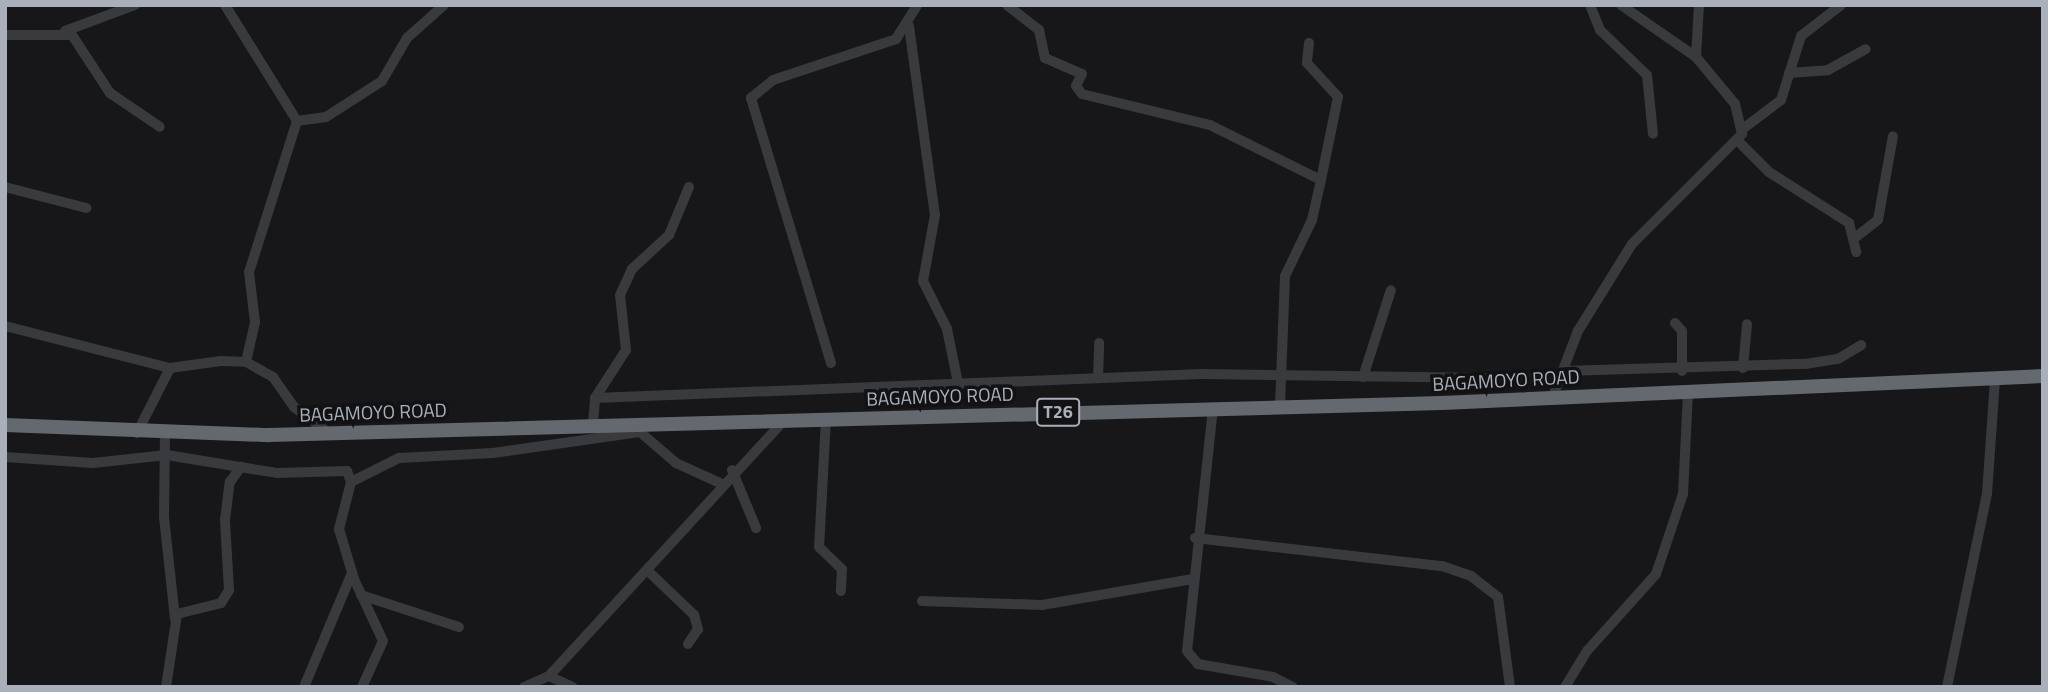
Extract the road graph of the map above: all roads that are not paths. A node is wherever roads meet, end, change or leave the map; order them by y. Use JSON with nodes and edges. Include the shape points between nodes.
{"nodes":[{"id":1,"x":135,"y":5,"type":"edge"},
{"id":2,"x":225,"y":5,"type":"edge"},
{"id":3,"x":444,"y":5,"type":"edge"},
{"id":4,"x":917,"y":5,"type":"edge"},
{"id":5,"x":1590,"y":5,"type":"edge"},
{"id":6,"x":1620,"y":5,"type":"edge"},
{"id":7,"x":1699,"y":5,"type":"edge"},
{"id":8,"x":1841,"y":5,"type":"edge"},
{"id":9,"x":1011,"y":6,"type":"edge"},
{"id":10,"x":909,"y":26,"type":"junction"},
{"id":11,"x":65,"y":31,"type":"junction"},
{"id":12,"x":5,"y":35,"type":"edge"},
{"id":13,"x":1309,"y":43,"type":"dead end"},
{"id":14,"x":1866,"y":49,"type":"dead end"},
{"id":15,"x":1696,"y":57,"type":"junction"},
{"id":16,"x":1789,"y":73,"type":"junction"},
{"id":17,"x":297,"y":121,"type":"junction"},
{"id":18,"x":160,"y":127,"type":"dead end"},
{"id":19,"x":1744,"y":128,"type":"junction"},
{"id":20,"x":1653,"y":134,"type":"dead end"},
{"id":21,"x":1893,"y":136,"type":"dead end"},
{"id":22,"x":1738,"y":141,"type":"junction"},
{"id":23,"x":1321,"y":180,"type":"junction"},
{"id":24,"x":5,"y":187,"type":"edge"},
{"id":25,"x":689,"y":187,"type":"dead end"},
{"id":26,"x":792,"y":202,"type":"dead end"},
{"id":27,"x":86,"y":208,"type":"dead end"},
{"id":28,"x":1856,"y":237,"type":"junction"},
{"id":29,"x":1856,"y":253,"type":"dead end"},
{"id":30,"x":1391,"y":290,"type":"dead end"},
{"id":31,"x":1675,"y":323,"type":"dead end"},
{"id":32,"x":1747,"y":324,"type":"dead end"},
{"id":33,"x":5,"y":326,"type":"edge"},
{"id":34,"x":1099,"y":343,"type":"dead end"},
{"id":35,"x":1861,"y":345,"type":"dead end"},
{"id":36,"x":246,"y":362,"type":"junction"},
{"id":37,"x":831,"y":363,"type":"junction"},
{"id":38,"x":170,"y":368,"type":"junction"},
{"id":39,"x":1743,"y":368,"type":"junction"},
{"id":40,"x":1682,"y":371,"type":"junction"},
{"id":41,"x":1561,"y":375,"type":"junction"},
{"id":42,"x":2043,"y":376,"type":"edge"},
{"id":43,"x":1363,"y":377,"type":"junction"},
{"id":44,"x":1098,"y":378,"type":"junction"},
{"id":45,"x":1280,"y":378,"type":"junction"},
{"id":46,"x":1995,"y":379,"type":"junction"},
{"id":47,"x":958,"y":383,"type":"junction"},
{"id":48,"x":835,"y":384,"type":"junction"},
{"id":49,"x":1688,"y":391,"type":"junction"},
{"id":50,"x":1553,"y":396,"type":"junction"},
{"id":51,"x":596,"y":398,"type":"junction"},
{"id":52,"x":1280,"y":406,"type":"junction"},
{"id":53,"x":1213,"y":408,"type":"junction"},
{"id":54,"x":826,"y":419,"type":"junction"},
{"id":55,"x":784,"y":420,"type":"junction"},
{"id":56,"x":593,"y":423,"type":"junction"},
{"id":57,"x":5,"y":425,"type":"edge"},
{"id":58,"x":136,"y":433,"type":"junction"},
{"id":59,"x":165,"y":433,"type":"junction"},
{"id":60,"x":329,"y":433,"type":"junction"},
{"id":61,"x":167,"y":455,"type":"junction"},
{"id":62,"x":5,"y":457,"type":"edge"},
{"id":63,"x":241,"y":467,"type":"junction"},
{"id":64,"x":732,"y":470,"type":"junction"},
{"id":65,"x":351,"y":482,"type":"junction"},
{"id":66,"x":722,"y":484,"type":"junction"},
{"id":67,"x":756,"y":528,"type":"dead end"},
{"id":68,"x":1195,"y":538,"type":"junction"},
{"id":69,"x":648,"y":571,"type":"junction"},
{"id":70,"x":352,"y":573,"type":"junction"},
{"id":71,"x":1193,"y":579,"type":"junction"},
{"id":72,"x":841,"y":591,"type":"dead end"},
{"id":73,"x":362,"y":596,"type":"junction"},
{"id":74,"x":922,"y":601,"type":"dead end"},
{"id":75,"x":175,"y":618,"type":"junction"},
{"id":76,"x":459,"y":627,"type":"dead end"},
{"id":77,"x":688,"y":644,"type":"dead end"},
{"id":78,"x":549,"y":676,"type":"junction"},
{"id":79,"x":364,"y":682,"type":"edge"},
{"id":80,"x":1270,"y":682,"type":"edge"},
{"id":81,"x":166,"y":687,"type":"edge"},
{"id":82,"x":304,"y":687,"type":"edge"},
{"id":83,"x":377,"y":687,"type":"edge"},
{"id":84,"x":524,"y":687,"type":"edge"},
{"id":85,"x":573,"y":687,"type":"edge"},
{"id":86,"x":1293,"y":687,"type":"edge"},
{"id":87,"x":1510,"y":687,"type":"edge"},
{"id":88,"x":1565,"y":687,"type":"edge"},
{"id":89,"x":1947,"y":687,"type":"edge"}],
"edges":[{"from":1,"to":11,"type":"street"},
{"from":2,"to":17,"type":"street"},
{"from":3,"to":17,"type":"street","via":[[407,38],[382,81],[326,117]]},
{"from":4,"to":10,"type":"street"},
{"from":5,"to":20,"type":"street","via":[[1600,30],[1647,75]]},
{"from":6,"to":15,"type":"street"},
{"from":7,"to":15,"type":"street"},
{"from":8,"to":16,"type":"street","via":[[1801,36]]},
{"from":9,"to":23,"type":"street","via":[[1040,30],[1045,58],[1082,74],[1076,86],[1082,94],[1210,125]]},
{"from":10,"to":37,"type":"street","via":[[896,39],[763,85],[751,97]]},
{"from":10,"to":47,"type":"street","via":[[935,215],[923,281],[947,329]]},
{"from":11,"to":12,"type":"street"},
{"from":11,"to":18,"type":"street","via":[[79,42],[110,93]]},
{"from":13,"to":23,"type":"street","via":[[1307,63],[1338,97]]},
{"from":14,"to":16,"type":"street","via":[[1828,70]]},
{"from":15,"to":19,"type":"street","via":[[1719,80]]},
{"from":16,"to":19,"type":"street","via":[[1782,100]]},
{"from":17,"to":36,"type":"street","via":[[249,272],[255,322]]},
{"from":19,"to":22,"type":"street"},
{"from":21,"to":28,"type":"street","via":[[1878,220]]},
{"from":22,"to":28,"type":"street","via":[[1769,172],[1849,223]]},
{"from":22,"to":41,"type":"street","via":[[1632,244],[1578,331]]},
{"from":23,"to":45,"type":"street","via":[[1312,220],[1285,276]]},
{"from":24,"to":27,"type":"street"},
{"from":25,"to":51,"type":"street","via":[[669,236],[632,269],[620,295],[626,350]]},
{"from":26,"to":37,"type":"street"},
{"from":28,"to":29,"type":"street"},
{"from":30,"to":43,"type":"street"},
{"from":31,"to":40,"type":"street","via":[[1682,331]]},
{"from":32,"to":39,"type":"street"},
{"from":33,"to":38,"type":"street"},
{"from":34,"to":44,"type":"street"},
{"from":35,"to":39,"type":"street","via":[[1826,362]]},
{"from":36,"to":38,"type":"street"},
{"from":36,"to":60,"type":"street","via":[[273,377],[294,407]]},
{"from":37,"to":48,"type":"street"},
{"from":38,"to":58,"type":"street"},
{"from":39,"to":40,"type":"street"},
{"from":40,"to":41,"type":"street"},
{"from":41,"to":43,"type":"street"},
{"from":41,"to":50,"type":"street"},
{"from":42,"to":46,"type":"highway","name":"BAGAMOYO ROAD","number":"T26"},
{"from":43,"to":45,"type":"street"},
{"from":44,"to":45,"type":"street"},
{"from":44,"to":47,"type":"street"},
{"from":45,"to":52,"type":"street"},
{"from":46,"to":49,"type":"highway","name":"BAGAMOYO ROAD","number":"T26"},
{"from":46,"to":89,"type":"street","via":[[1987,494]]},
{"from":47,"to":48,"type":"street"},
{"from":48,"to":51,"type":"street"},
{"from":49,"to":50,"type":"highway","name":"BAGAMOYO ROAD","number":"T26"},
{"from":49,"to":88,"type":"street","via":[[1683,494],[1656,574],[1587,651]]},
{"from":50,"to":52,"type":"highway","name":"BAGAMOYO ROAD","number":"T26"},
{"from":51,"to":56,"type":"street"},
{"from":52,"to":53,"type":"highway","name":"BAGAMOYO ROAD","number":"T26"},
{"from":53,"to":54,"type":"highway","name":"BAGAMOYO ROAD","number":"T26"},
{"from":53,"to":68,"type":"street"},
{"from":54,"to":55,"type":"highway","name":"BAGAMOYO ROAD","number":"T26"},
{"from":54,"to":72,"type":"street","via":[[819,547],[842,569]]},
{"from":55,"to":56,"type":"highway","name":"BAGAMOYO ROAD","number":"T26"},
{"from":55,"to":64,"type":"street"},
{"from":56,"to":60,"type":"highway","name":"BAGAMOYO ROAD","number":"T26"},
{"from":57,"to":58,"type":"highway","name":"BAGAMOYO ROAD","number":"T26"},
{"from":58,"to":59,"type":"highway","name":"BAGAMOYO ROAD","number":"T26"},
{"from":59,"to":60,"type":"highway","name":"BAGAMOYO ROAD","number":"T26"},
{"from":59,"to":61,"type":"street"},
{"from":61,"to":62,"type":"street","via":[[93,463]]},
{"from":61,"to":63,"type":"street"},
{"from":61,"to":75,"type":"street","via":[[164,517]]},
{"from":63,"to":65,"type":"street","via":[[277,473],[343,469]]},
{"from":63,"to":75,"type":"street","via":[[227,501],[226,598],[179,611]]},
{"from":64,"to":66,"type":"street"},
{"from":64,"to":67,"type":"street"},
{"from":65,"to":66,"type":"street","via":[[399,458],[529,449],[640,432],[676,463]]},
{"from":65,"to":70,"type":"street","via":[[339,520]]},
{"from":66,"to":69,"type":"street"},
{"from":68,"to":71,"type":"street"},
{"from":68,"to":87,"type":"street","via":[[1442,566],[1471,576],[1498,597]]},
{"from":69,"to":77,"type":"street","via":[[694,615],[698,629]]},
{"from":69,"to":78,"type":"street"},
{"from":70,"to":73,"type":"street"},
{"from":70,"to":82,"type":"street"},
{"from":71,"to":74,"type":"street","via":[[1042,605]]},
{"from":71,"to":80,"type":"street","via":[[1186,643],[1192,661]]},
{"from":73,"to":76,"type":"street"},
{"from":73,"to":79,"type":"street","via":[[383,641]]},
{"from":75,"to":81,"type":"street"},
{"from":78,"to":84,"type":"street"},
{"from":78,"to":85,"type":"street"},
{"from":79,"to":83,"type":"street"},
{"from":80,"to":86,"type":"street"}]}
